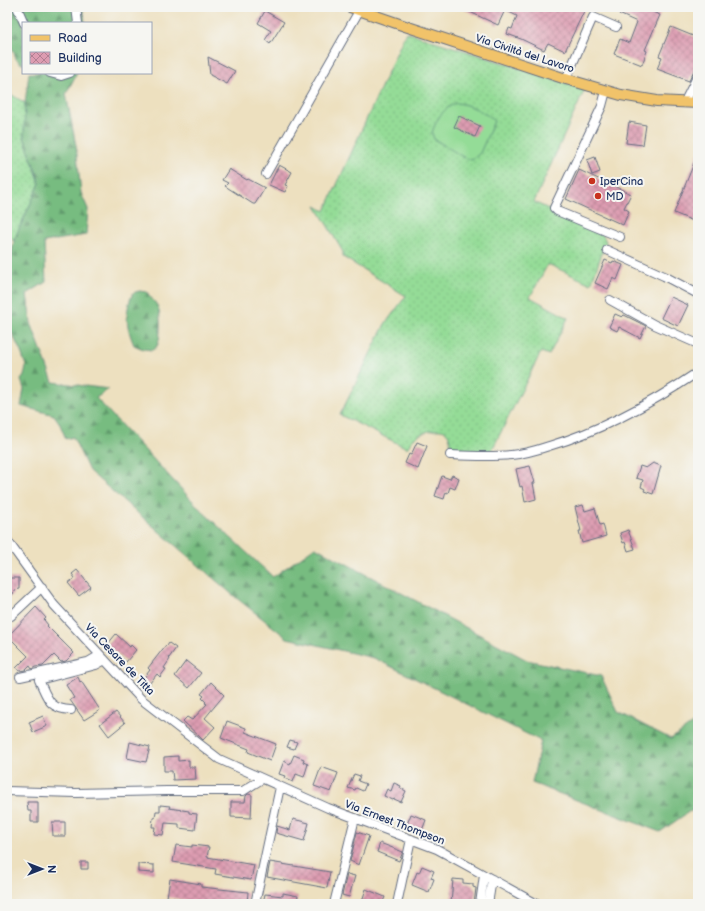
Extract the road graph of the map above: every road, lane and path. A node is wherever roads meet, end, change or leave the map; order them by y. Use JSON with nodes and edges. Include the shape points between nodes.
{"nodes":[{"id":1,"x":17,"y":7,"type":"edge"},
{"id":2,"x":76,"y":7,"type":"edge"},
{"id":3,"x":354,"y":9,"type":"edge"},
{"id":4,"x":24,"y":22,"type":"edge"},
{"id":5,"x":78,"y":22,"type":"edge"},
{"id":6,"x":616,"y":27,"type":"dead end"},
{"id":7,"x":54,"y":74,"type":"edge"},
{"id":8,"x":67,"y":74,"type":"edge"},
{"id":9,"x":698,"y":75,"type":"edge"},
{"id":10,"x":566,"y":79,"type":"junction"},
{"id":11,"x":606,"y":91,"type":"junction"},
{"id":12,"x":684,"y":103,"type":"junction"},
{"id":13,"x":698,"y":103,"type":"edge"},
{"id":14,"x":266,"y":174,"type":"dead end"},
{"id":15,"x":620,"y":237,"type":"dead end"},
{"id":16,"x":607,"y":250,"type":"dead end"},
{"id":17,"x":698,"y":294,"type":"edge"},
{"id":18,"x":610,"y":300,"type":"dead end"},
{"id":19,"x":698,"y":344,"type":"edge"},
{"id":20,"x":698,"y":372,"type":"edge"},
{"id":21,"x":450,"y":455,"type":"dead end"},
{"id":22,"x":7,"y":540,"type":"edge"},
{"id":23,"x":42,"y":586,"type":"junction"},
{"id":24,"x":7,"y":617,"type":"edge"},
{"id":25,"x":102,"y":657,"type":"junction"},
{"id":26,"x":20,"y":677,"type":"dead end"},
{"id":27,"x":71,"y":710,"type":"dead end"},
{"id":28,"x":262,"y":779,"type":"junction"},
{"id":29,"x":280,"y":787,"type":"junction"},
{"id":30,"x":7,"y":791,"type":"edge"},
{"id":31,"x":355,"y":818,"type":"junction"},
{"id":32,"x":411,"y":839,"type":"junction"},
{"id":33,"x":488,"y":877,"type":"junction"},
{"id":34,"x":255,"y":904,"type":"edge"},
{"id":35,"x":334,"y":904,"type":"edge"},
{"id":36,"x":397,"y":904,"type":"edge"},
{"id":37,"x":480,"y":904,"type":"edge"},
{"id":38,"x":488,"y":904,"type":"edge"},
{"id":39,"x":537,"y":904,"type":"edge"}],
"edges":[{"from":1,"to":4,"type":"street"},
{"from":2,"to":5,"type":"street"},
{"from":3,"to":10,"type":"main road","name":"Via Civiltà del Lavoro"},
{"from":3,"to":14,"type":"street"},
{"from":6,"to":10,"type":"street","via":[[593,17]]},
{"from":7,"to":8,"type":"street","via":[[61,76]]},
{"from":9,"to":12,"type":"street"},
{"from":10,"to":11,"type":"main road","name":"Via Civiltà del Lavoro"},
{"from":11,"to":12,"type":"main road","name":"Via Civiltà del Lavoro","via":[[643,99]]},
{"from":11,"to":15,"type":"street","via":[[602,106],[554,208]]},
{"from":12,"to":13,"type":"main road","name":"Via Civiltà del Lavoro"},
{"from":16,"to":17,"type":"street"},
{"from":18,"to":19,"type":"street","via":[[655,325]]},
{"from":20,"to":21,"type":"street","via":[[632,413],[576,438],[527,453],[479,457]]},
{"from":22,"to":23,"type":"street","name":"Via Cesare de Titta"},
{"from":23,"to":24,"type":"street"},
{"from":23,"to":25,"type":"street","name":"Via Cesare de Titta","via":[[54,605]]},
{"from":25,"to":26,"type":"street"},
{"from":25,"to":27,"type":"street","via":[[96,665],[39,680],[54,707]]},
{"from":25,"to":28,"type":"street","name":"Via Cesare de Titta","via":[[141,699],[219,759]]},
{"from":28,"to":29,"type":"street","name":"Via Ernest Thompson"},
{"from":28,"to":30,"type":"street","via":[[243,791]]},
{"from":29,"to":31,"type":"street","name":"Via Ernest Thompson"},
{"from":29,"to":34,"type":"street"},
{"from":31,"to":32,"type":"street","name":"Via Ernest Thompson"},
{"from":31,"to":35,"type":"street"},
{"from":32,"to":33,"type":"street","name":"Via Ernest Thompson","via":[[437,849]]},
{"from":32,"to":36,"type":"street"},
{"from":33,"to":37,"type":"street"},
{"from":33,"to":38,"type":"street"},
{"from":33,"to":39,"type":"street","name":"Via Ernest Thompson"}]}
